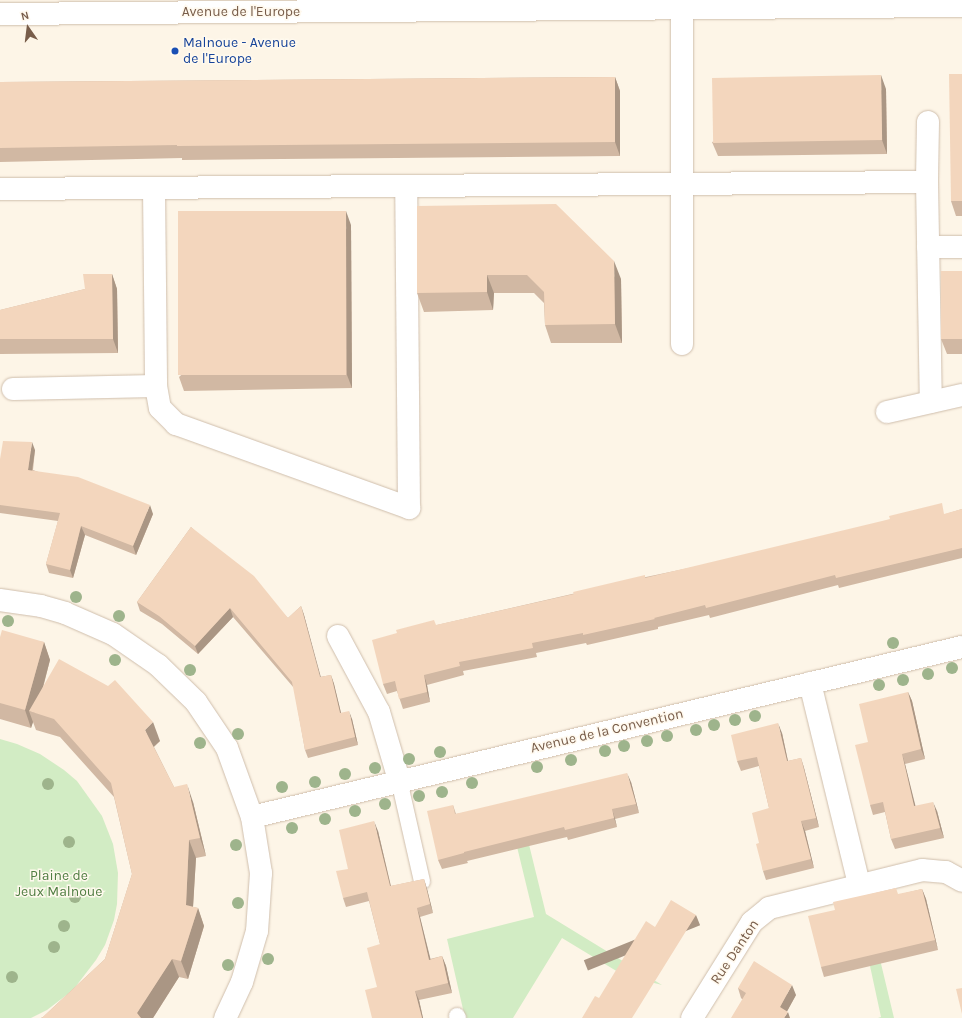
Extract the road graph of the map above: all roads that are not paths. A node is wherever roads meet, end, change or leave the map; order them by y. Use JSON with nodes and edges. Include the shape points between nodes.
{"nodes":[{"id":1,"x":644,"y":5,"type":"edge"},
{"id":2,"x":962,"y":6,"type":"edge"},
{"id":3,"x":682,"y":9,"type":"junction"},
{"id":4,"x":0,"y":14,"type":"edge"},
{"id":5,"x":928,"y":122,"type":"dead end"},
{"id":6,"x":927,"y":182,"type":"junction"},
{"id":7,"x":682,"y":184,"type":"junction"},
{"id":8,"x":406,"y":186,"type":"junction"},
{"id":9,"x":154,"y":188,"type":"junction"},
{"id":10,"x":0,"y":189,"type":"edge"},
{"id":11,"x":928,"y":247,"type":"junction"},
{"id":12,"x":962,"y":247,"type":"edge"},
{"id":13,"x":682,"y":344,"type":"dead end"},
{"id":14,"x":156,"y":386,"type":"junction"},
{"id":15,"x":14,"y":389,"type":"dead end"},
{"id":16,"x":962,"y":395,"type":"edge"},
{"id":17,"x":931,"y":402,"type":"junction"},
{"id":18,"x":887,"y":412,"type":"dead end"},
{"id":19,"x":0,"y":600,"type":"edge"},
{"id":20,"x":338,"y":636,"type":"dead end"},
{"id":21,"x":962,"y":647,"type":"edge"},
{"id":22,"x":810,"y":683,"type":"junction"},
{"id":23,"x":399,"y":780,"type":"junction"},
{"id":24,"x":252,"y":817,"type":"junction"},
{"id":25,"x":422,"y":881,"type":"edge"},
{"id":26,"x":962,"y":881,"type":"edge"},
{"id":27,"x":860,"y":884,"type":"junction"},
{"id":28,"x":225,"y":1018,"type":"edge"},
{"id":29,"x":692,"y":1018,"type":"edge"}],
"edges":[{"from":1,"to":3,"type":"street","name":"Avenue de l'Europe"},
{"from":1,"to":4,"type":"street","name":"Avenue de l'Europe"},
{"from":2,"to":3,"type":"street","name":"Avenue de l'Europe"},
{"from":3,"to":7,"type":"street"},
{"from":5,"to":6,"type":"street"},
{"from":6,"to":7,"type":"street"},
{"from":6,"to":11,"type":"street"},
{"from":7,"to":8,"type":"street"},
{"from":7,"to":13,"type":"street"},
{"from":8,"to":9,"type":"street"},
{"from":8,"to":14,"type":"street","via":[[410,508],[176,424],[160,408]]},
{"from":9,"to":10,"type":"street"},
{"from":9,"to":14,"type":"street"},
{"from":11,"to":12,"type":"street"},
{"from":11,"to":17,"type":"street"},
{"from":14,"to":15,"type":"street"},
{"from":16,"to":17,"type":"street"},
{"from":17,"to":18,"type":"street"},
{"from":19,"to":24,"type":"street","via":[[41,606],[65,613],[113,634],[158,665],[196,702],[228,748]]},
{"from":20,"to":23,"type":"street","via":[[379,712]]},
{"from":21,"to":22,"type":"street","name":"Avenue de la Convention"},
{"from":22,"to":23,"type":"street","name":"Avenue de la Convention"},
{"from":22,"to":27,"type":"street"},
{"from":23,"to":24,"type":"street","name":"Avenue de la Convention"},
{"from":23,"to":25,"type":"lane"},
{"from":24,"to":28,"type":"street","via":[[261,873],[257,931],[242,982]]},
{"from":26,"to":27,"type":"street","name":"Rue Danton","via":[[946,872],[922,870]]},
{"from":27,"to":29,"type":"street","name":"Rue Danton","via":[[768,908],[752,922]]}]}
